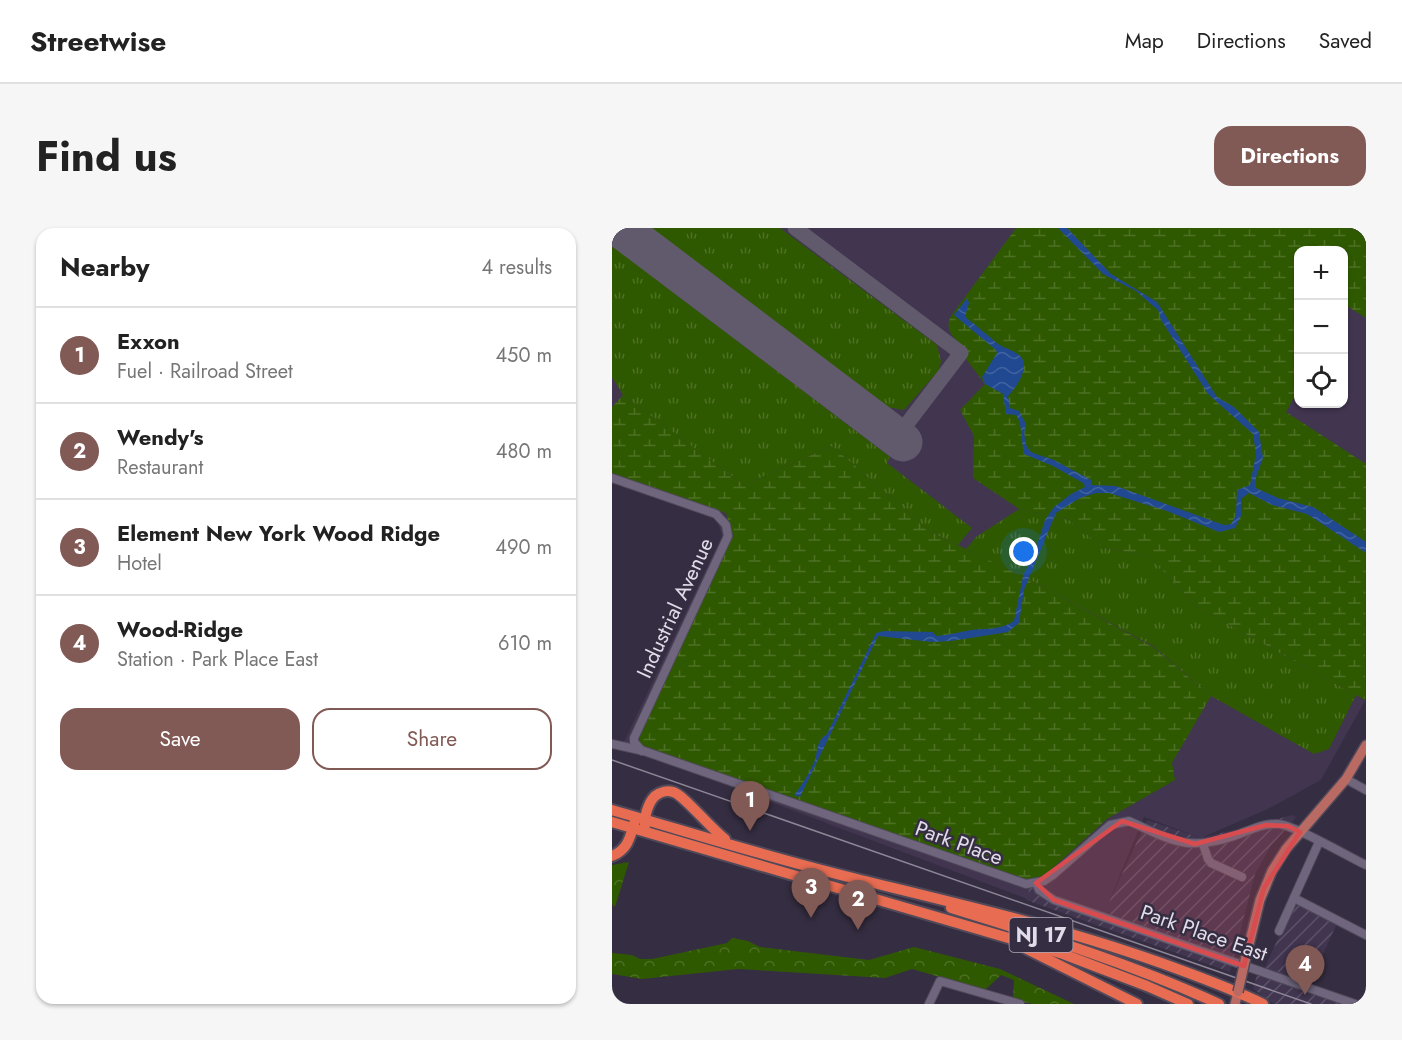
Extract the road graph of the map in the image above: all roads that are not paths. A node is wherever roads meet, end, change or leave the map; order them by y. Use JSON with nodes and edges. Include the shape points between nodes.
{"nodes":[{"id":1,"x":612,"y":478,"type":"edge"},
{"id":2,"x":612,"y":744,"type":"edge"},
{"id":3,"x":1366,"y":745,"type":"edge"},
{"id":4,"x":644,"y":752,"type":"junction"},
{"id":5,"x":1346,"y":779,"type":"junction"},
{"id":6,"x":1366,"y":790,"type":"edge"},
{"id":7,"x":612,"y":810,"type":"edge"},
{"id":8,"x":612,"y":822,"type":"edge"},
{"id":9,"x":638,"y":822,"type":"junction"},
{"id":10,"x":1300,"y":832,"type":"junction"},
{"id":11,"x":1319,"y":842,"type":"junction"},
{"id":12,"x":732,"y":844,"type":"junction"},
{"id":13,"x":1203,"y":844,"type":"junction"},
{"id":14,"x":612,"y":856,"type":"edge"},
{"id":15,"x":1366,"y":865,"type":"edge"},
{"id":16,"x":1242,"y":877,"type":"dead end"},
{"id":17,"x":859,"y":880,"type":"junction"},
{"id":18,"x":1036,"y":883,"type":"junction"},
{"id":19,"x":1294,"y":898,"type":"junction"},
{"id":20,"x":1279,"y":931,"type":"dead end"},
{"id":21,"x":1366,"y":936,"type":"edge"},
{"id":22,"x":1020,"y":942,"type":"junction"},
{"id":23,"x":1238,"y":992,"type":"junction"},
{"id":24,"x":929,"y":1004,"type":"edge"},
{"id":25,"x":1020,"y":1004,"type":"edge"},
{"id":26,"x":1137,"y":1004,"type":"edge"},
{"id":27,"x":1188,"y":1004,"type":"edge"},
{"id":28,"x":1219,"y":1004,"type":"edge"},
{"id":29,"x":1235,"y":1004,"type":"edge"},
{"id":30,"x":1263,"y":1004,"type":"edge"},
{"id":31,"x":1355,"y":1004,"type":"edge"}],
"edges":[{"from":1,"to":4,"type":"street","name":"Industrial Avenue","via":[[711,512],[726,525],[728,536],[634,738]]},
{"from":2,"to":4,"type":"street","name":"Park Place"},
{"from":3,"to":5,"type":"main road"},
{"from":4,"to":18,"type":"street","name":"Park Place","via":[[1014,881]]},
{"from":5,"to":6,"type":"street"},
{"from":5,"to":10,"type":"main road"},
{"from":7,"to":9,"type":"highway","number":"NJ 17"},
{"from":8,"to":9,"type":"highway","number":"NJ 17"},
{"from":9,"to":12,"type":"highway","number":"NJ 17"},
{"from":9,"to":12,"type":"highway","via":[[652,800],[671,791]]},
{"from":9,"to":14,"type":"highway","via":[[628,844]]},
{"from":9,"to":22,"type":"highway","number":"NJ 17","via":[[646,831]]},
{"from":10,"to":11,"type":"street"},
{"from":10,"to":13,"type":"street","via":[[1274,824]]},
{"from":10,"to":23,"type":"main road","bridge":true,"via":[[1279,859],[1264,888]]},
{"from":11,"to":15,"type":"street"},
{"from":11,"to":19,"type":"street"},
{"from":12,"to":17,"type":"highway","number":"NJ 17"},
{"from":13,"to":16,"type":"street","via":[[1211,863]]},
{"from":13,"to":18,"type":"street","via":[[1177,843],[1122,821],[1110,825],[1053,875]]},
{"from":17,"to":23,"type":"highway","via":[[1057,929],[1133,952]]},
{"from":17,"to":28,"type":"highway","number":"NJ 17","via":[[1083,949]]},
{"from":18,"to":31,"type":"street","name":"Park Place East","via":[[1047,897]]},
{"from":19,"to":20,"type":"street"},
{"from":19,"to":21,"type":"street"},
{"from":22,"to":26,"type":"highway","via":[[1031,952]]},
{"from":22,"to":27,"type":"highway","number":"NJ 17","via":[[1063,954]]},
{"from":23,"to":29,"type":"main road"},
{"from":23,"to":30,"type":"highway"},
{"from":24,"to":25,"type":"street","via":[[940,981]]}]}
